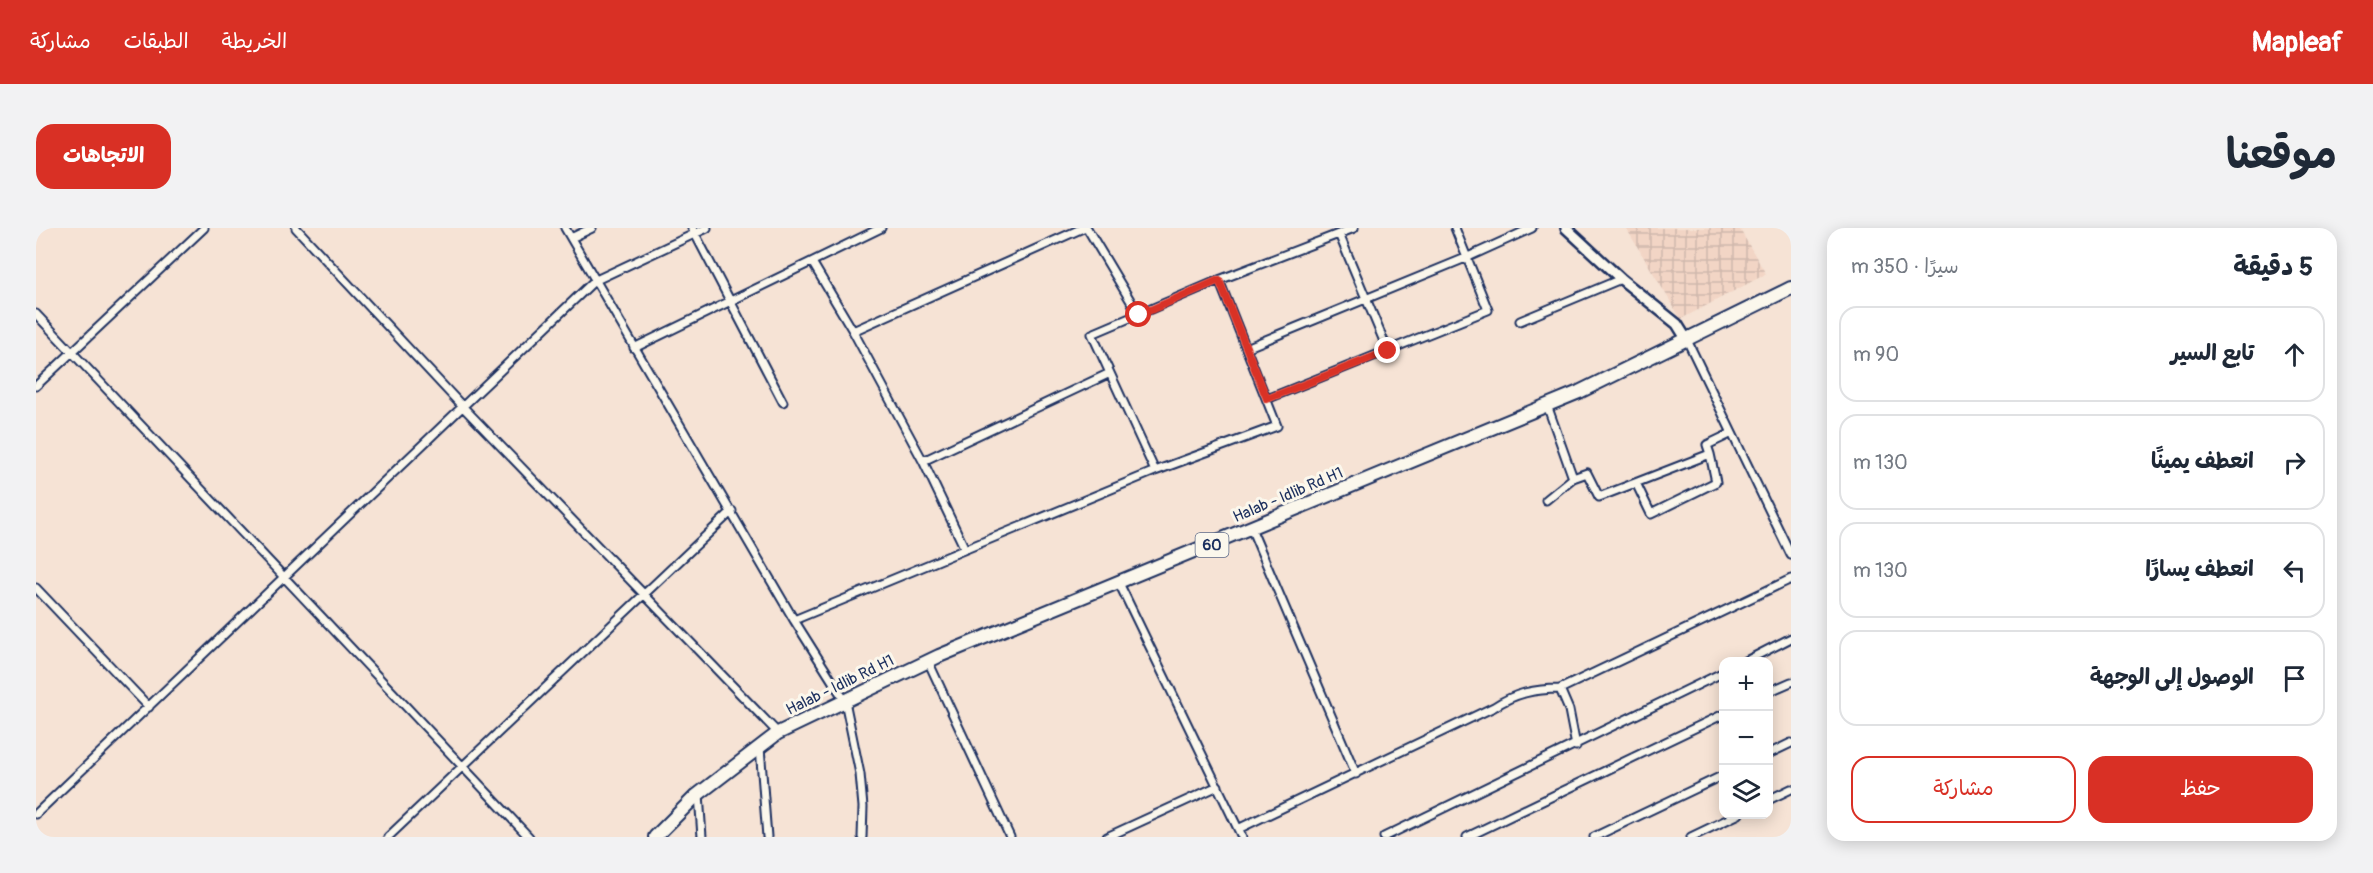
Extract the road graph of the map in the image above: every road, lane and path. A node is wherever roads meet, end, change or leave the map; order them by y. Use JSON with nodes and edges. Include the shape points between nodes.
{"nodes":[{"id":1,"x":204,"y":228,"type":"edge"},
{"id":2,"x":296,"y":228,"type":"edge"},
{"id":3,"x":565,"y":228,"type":"edge"},
{"id":4,"x":592,"y":228,"type":"edge"},
{"id":5,"x":707,"y":228,"type":"edge"},
{"id":6,"x":881,"y":228,"type":"edge"},
{"id":7,"x":1085,"y":228,"type":"edge"},
{"id":8,"x":1353,"y":228,"type":"edge"},
{"id":9,"x":1455,"y":228,"type":"edge"},
{"id":10,"x":1532,"y":228,"type":"edge"},
{"id":11,"x":1566,"y":228,"type":"edge"},
{"id":12,"x":694,"y":231,"type":"edge"},
{"id":13,"x":1339,"y":234,"type":"junction"},
{"id":14,"x":571,"y":238,"type":"junction"},
{"id":15,"x":1467,"y":257,"type":"junction"},
{"id":16,"x":812,"y":262,"type":"junction"},
{"id":17,"x":1621,"y":279,"type":"junction"},
{"id":18,"x":1219,"y":280,"type":"junction"},
{"id":19,"x":594,"y":281,"type":"junction"},
{"id":20,"x":1791,"y":288,"type":"edge"},
{"id":21,"x":1366,"y":299,"type":"junction"},
{"id":22,"x":730,"y":301,"type":"junction"},
{"id":23,"x":36,"y":314,"type":"edge"},
{"id":24,"x":1139,"y":315,"type":"junction"},
{"id":25,"x":1520,"y":321,"type":"dead end"},
{"id":26,"x":853,"y":331,"type":"junction"},
{"id":27,"x":1688,"y":340,"type":"junction"},
{"id":28,"x":634,"y":348,"type":"junction"},
{"id":29,"x":1246,"y":348,"type":"junction"},
{"id":30,"x":1388,"y":351,"type":"junction"},
{"id":31,"x":73,"y":354,"type":"junction"},
{"id":32,"x":1110,"y":373,"type":"junction"},
{"id":33,"x":36,"y":386,"type":"edge"},
{"id":34,"x":1267,"y":399,"type":"junction"},
{"id":35,"x":783,"y":402,"type":"dead end"},
{"id":36,"x":1547,"y":405,"type":"junction"},
{"id":37,"x":463,"y":407,"type":"junction"},
{"id":38,"x":1732,"y":433,"type":"junction"},
{"id":39,"x":1710,"y":454,"type":"junction"},
{"id":40,"x":923,"y":461,"type":"junction"},
{"id":41,"x":1155,"y":471,"type":"junction"},
{"id":42,"x":1573,"y":478,"type":"junction"},
{"id":43,"x":1636,"y":483,"type":"junction"},
{"id":44,"x":1546,"y":500,"type":"dead end"},
{"id":45,"x":732,"y":512,"type":"junction"},
{"id":46,"x":1251,"y":528,"type":"junction"},
{"id":47,"x":965,"y":549,"type":"junction"},
{"id":48,"x":1791,"y":555,"type":"edge"},
{"id":49,"x":283,"y":579,"type":"junction"},
{"id":50,"x":1791,"y":579,"type":"edge"},
{"id":51,"x":1119,"y":583,"type":"junction"},
{"id":52,"x":36,"y":588,"type":"edge"},
{"id":53,"x":644,"y":595,"type":"junction"},
{"id":54,"x":794,"y":620,"type":"junction"},
{"id":55,"x":1791,"y":638,"type":"edge"},
{"id":56,"x":1754,"y":657,"type":"edge"},
{"id":57,"x":928,"y":661,"type":"junction"},
{"id":58,"x":1719,"y":674,"type":"edge"},
{"id":59,"x":1791,"y":682,"type":"edge"},
{"id":60,"x":1560,"y":689,"type":"junction"},
{"id":61,"x":1773,"y":691,"type":"edge"},
{"id":62,"x":845,"y":701,"type":"junction"},
{"id":63,"x":149,"y":707,"type":"junction"},
{"id":64,"x":1719,"y":716,"type":"edge"},
{"id":65,"x":778,"y":733,"type":"junction"},
{"id":66,"x":1791,"y":743,"type":"edge"},
{"id":67,"x":1576,"y":746,"type":"junction"},
{"id":68,"x":760,"y":747,"type":"junction"},
{"id":69,"x":1773,"y":752,"type":"edge"},
{"id":70,"x":462,"y":766,"type":"junction"},
{"id":71,"x":1356,"y":774,"type":"junction"},
{"id":72,"x":1719,"y":778,"type":"edge"},
{"id":73,"x":1218,"y":786,"type":"junction"},
{"id":74,"x":1791,"y":789,"type":"edge"},
{"id":75,"x":699,"y":794,"type":"junction"},
{"id":76,"x":1773,"y":798,"type":"edge"},
{"id":77,"x":36,"y":814,"type":"edge"},
{"id":78,"x":1728,"y":819,"type":"edge"},
{"id":79,"x":1238,"y":829,"type":"junction"},
{"id":80,"x":388,"y":837,"type":"edge"},
{"id":81,"x":529,"y":837,"type":"edge"},
{"id":82,"x":655,"y":837,"type":"edge"},
{"id":83,"x":702,"y":837,"type":"edge"},
{"id":84,"x":767,"y":837,"type":"edge"},
{"id":85,"x":862,"y":837,"type":"edge"},
{"id":86,"x":1010,"y":837,"type":"edge"},
{"id":87,"x":1107,"y":837,"type":"edge"},
{"id":88,"x":1242,"y":837,"type":"edge"},
{"id":89,"x":1384,"y":837,"type":"edge"},
{"id":90,"x":1467,"y":837,"type":"edge"},
{"id":91,"x":1594,"y":837,"type":"edge"},
{"id":92,"x":1691,"y":837,"type":"edge"}],
"edges":[{"from":1,"to":31,"type":"street"},
{"from":2,"to":37,"type":"street"},
{"from":3,"to":14,"type":"street"},
{"from":4,"to":14,"type":"street"},
{"from":5,"to":12,"type":"street"},
{"from":6,"to":16,"type":"street"},
{"from":7,"to":24,"type":"street"},
{"from":7,"to":26,"type":"street"},
{"from":8,"to":13,"type":"street"},
{"from":9,"to":15,"type":"street"},
{"from":10,"to":15,"type":"street"},
{"from":11,"to":17,"type":"street"},
{"from":12,"to":19,"type":"street"},
{"from":12,"to":22,"type":"street"},
{"from":13,"to":18,"type":"street"},
{"from":13,"to":21,"type":"street"},
{"from":14,"to":19,"type":"street"},
{"from":15,"to":21,"type":"street"},
{"from":15,"to":30,"type":"street","via":[[1488,310]]},
{"from":16,"to":22,"type":"street"},
{"from":16,"to":26,"type":"street"},
{"from":17,"to":25,"type":"street"},
{"from":17,"to":27,"type":"street","via":[[1677,324]]},
{"from":18,"to":24,"type":"street"},
{"from":18,"to":29,"type":"street"},
{"from":19,"to":28,"type":"street"},
{"from":19,"to":37,"type":"street"},
{"from":20,"to":27,"type":"highway","name":"Halab - Idlib Rd H1","number":"60"},
{"from":21,"to":29,"type":"street"},
{"from":21,"to":30,"type":"street"},
{"from":22,"to":28,"type":"street"},
{"from":22,"to":35,"type":"street"},
{"from":23,"to":31,"type":"street"},
{"from":24,"to":32,"type":"street","via":[[1092,334]]},
{"from":26,"to":40,"type":"street"},
{"from":27,"to":36,"type":"highway","name":"Halab - Idlib Rd H1","number":"60"},
{"from":27,"to":38,"type":"street"},
{"from":28,"to":45,"type":"street"},
{"from":29,"to":34,"type":"street"},
{"from":30,"to":34,"type":"street"},
{"from":31,"to":33,"type":"street"},
{"from":31,"to":49,"type":"street"},
{"from":32,"to":40,"type":"street"},
{"from":32,"to":41,"type":"street"},
{"from":34,"to":41,"type":"street","via":[[1277,426]]},
{"from":36,"to":42,"type":"street"},
{"from":36,"to":46,"type":"highway","name":"Halab - Idlib Rd H1","number":"60"},
{"from":37,"to":49,"type":"street"},
{"from":37,"to":53,"type":"street"},
{"from":38,"to":39,"type":"street","via":[[1707,445]]},
{"from":38,"to":48,"type":"street"},
{"from":39,"to":43,"type":"street"},
{"from":39,"to":43,"type":"street","via":[[1716,482],[1651,514]]},
{"from":40,"to":47,"type":"street"},
{"from":41,"to":47,"type":"street"},
{"from":42,"to":43,"type":"street","via":[[1587,473],[1599,497]]},
{"from":42,"to":44,"type":"street"},
{"from":45,"to":53,"type":"street"},
{"from":45,"to":54,"type":"street"},
{"from":46,"to":51,"type":"highway","name":"Halab - Idlib Rd H1","number":"60"},
{"from":46,"to":71,"type":"street"},
{"from":47,"to":54,"type":"street"},
{"from":49,"to":63,"type":"street"},
{"from":49,"to":70,"type":"street"},
{"from":50,"to":60,"type":"street"},
{"from":51,"to":57,"type":"highway","name":"Halab - Idlib Rd H1","number":"60"},
{"from":51,"to":73,"type":"street"},
{"from":52,"to":63,"type":"street"},
{"from":53,"to":65,"type":"street"},
{"from":53,"to":70,"type":"street"},
{"from":54,"to":62,"type":"street"},
{"from":55,"to":56,"type":"street"},
{"from":57,"to":62,"type":"highway","name":"Halab - Idlib Rd H1","number":"60"},
{"from":57,"to":86,"type":"street"},
{"from":58,"to":67,"type":"street"},
{"from":59,"to":61,"type":"street"},
{"from":60,"to":67,"type":"street"},
{"from":60,"to":71,"type":"street","via":[[1510,696]]},
{"from":62,"to":65,"type":"highway","name":"Halab - Idlib Rd H1","number":"60"},
{"from":62,"to":85,"type":"street","via":[[861,774]]},
{"from":63,"to":77,"type":"street"},
{"from":64,"to":90,"type":"street"},
{"from":65,"to":68,"type":"highway","name":"Halab - Idlib Rd H1","number":"60"},
{"from":66,"to":69,"type":"street"},
{"from":67,"to":89,"type":"street"},
{"from":68,"to":75,"type":"highway","name":"Halab - Idlib Rd H1","number":"60"},
{"from":68,"to":84,"type":"street"},
{"from":70,"to":80,"type":"street"},
{"from":70,"to":81,"type":"street"},
{"from":71,"to":79,"type":"street"},
{"from":72,"to":91,"type":"street"},
{"from":73,"to":79,"type":"street"},
{"from":73,"to":87,"type":"street"},
{"from":74,"to":76,"type":"street"},
{"from":75,"to":82,"type":"highway","name":"Halab - Idlib Rd H1","number":"60"},
{"from":75,"to":83,"type":"street"},
{"from":78,"to":92,"type":"street"},
{"from":79,"to":88,"type":"street"}]}
